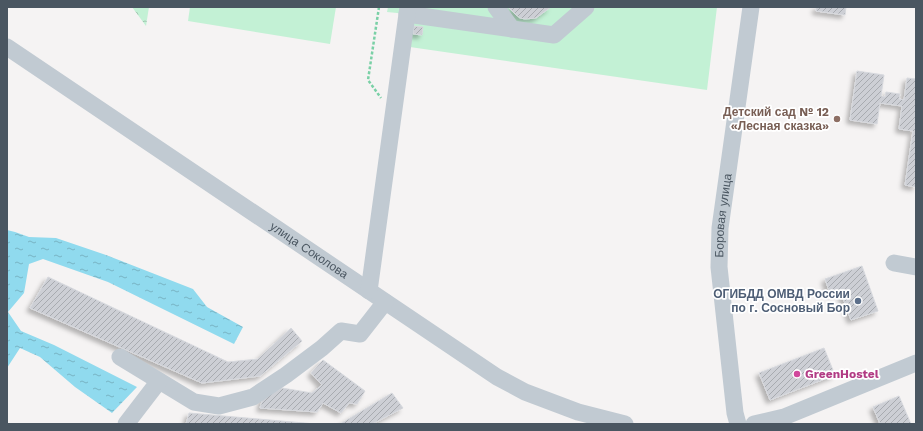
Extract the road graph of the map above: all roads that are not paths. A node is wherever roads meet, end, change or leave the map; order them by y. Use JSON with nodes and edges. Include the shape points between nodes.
{"nodes":[{"id":1,"x":496,"y":7,"type":"edge"},
{"id":2,"x":586,"y":7,"type":"edge"},
{"id":3,"x":751,"y":7,"type":"edge"},
{"id":4,"x":408,"y":11,"type":"edge"},
{"id":5,"x":512,"y":29,"type":"junction"},
{"id":6,"x":7,"y":47,"type":"edge"},
{"id":7,"x":894,"y":263,"type":"dead end"},
{"id":8,"x":916,"y":267,"type":"edge"},
{"id":9,"x":369,"y":290,"type":"junction"},
{"id":10,"x":385,"y":302,"type":"junction"},
{"id":11,"x":120,"y":357,"type":"dead end"},
{"id":12,"x":916,"y":363,"type":"edge"},
{"id":13,"x":160,"y":381,"type":"junction"},
{"id":14,"x":126,"y":424,"type":"edge"},
{"id":15,"x":625,"y":424,"type":"edge"},
{"id":16,"x":738,"y":424,"type":"edge"},
{"id":17,"x":754,"y":424,"type":"edge"}],
"edges":[{"from":1,"to":5,"type":"street"},
{"from":2,"to":5,"type":"street","via":[[554,34]]},
{"from":3,"to":16,"type":"street","name":"Боровая улица","via":[[720,228],[719,267]]},
{"from":4,"to":5,"type":"street"},
{"from":4,"to":9,"type":"street"},
{"from":6,"to":9,"type":"street","name":"улица Соколова"},
{"from":7,"to":8,"type":"street"},
{"from":9,"to":10,"type":"street","name":"улица Соколова"},
{"from":10,"to":13,"type":"street","via":[[360,334],[341,331],[322,348],[253,397],[219,406],[194,402]]},
{"from":10,"to":15,"type":"street","name":"улица Соколова","via":[[497,377],[525,392],[578,412]]},
{"from":11,"to":13,"type":"street"},
{"from":12,"to":17,"type":"street","via":[[784,417]]},
{"from":13,"to":14,"type":"street"}]}
